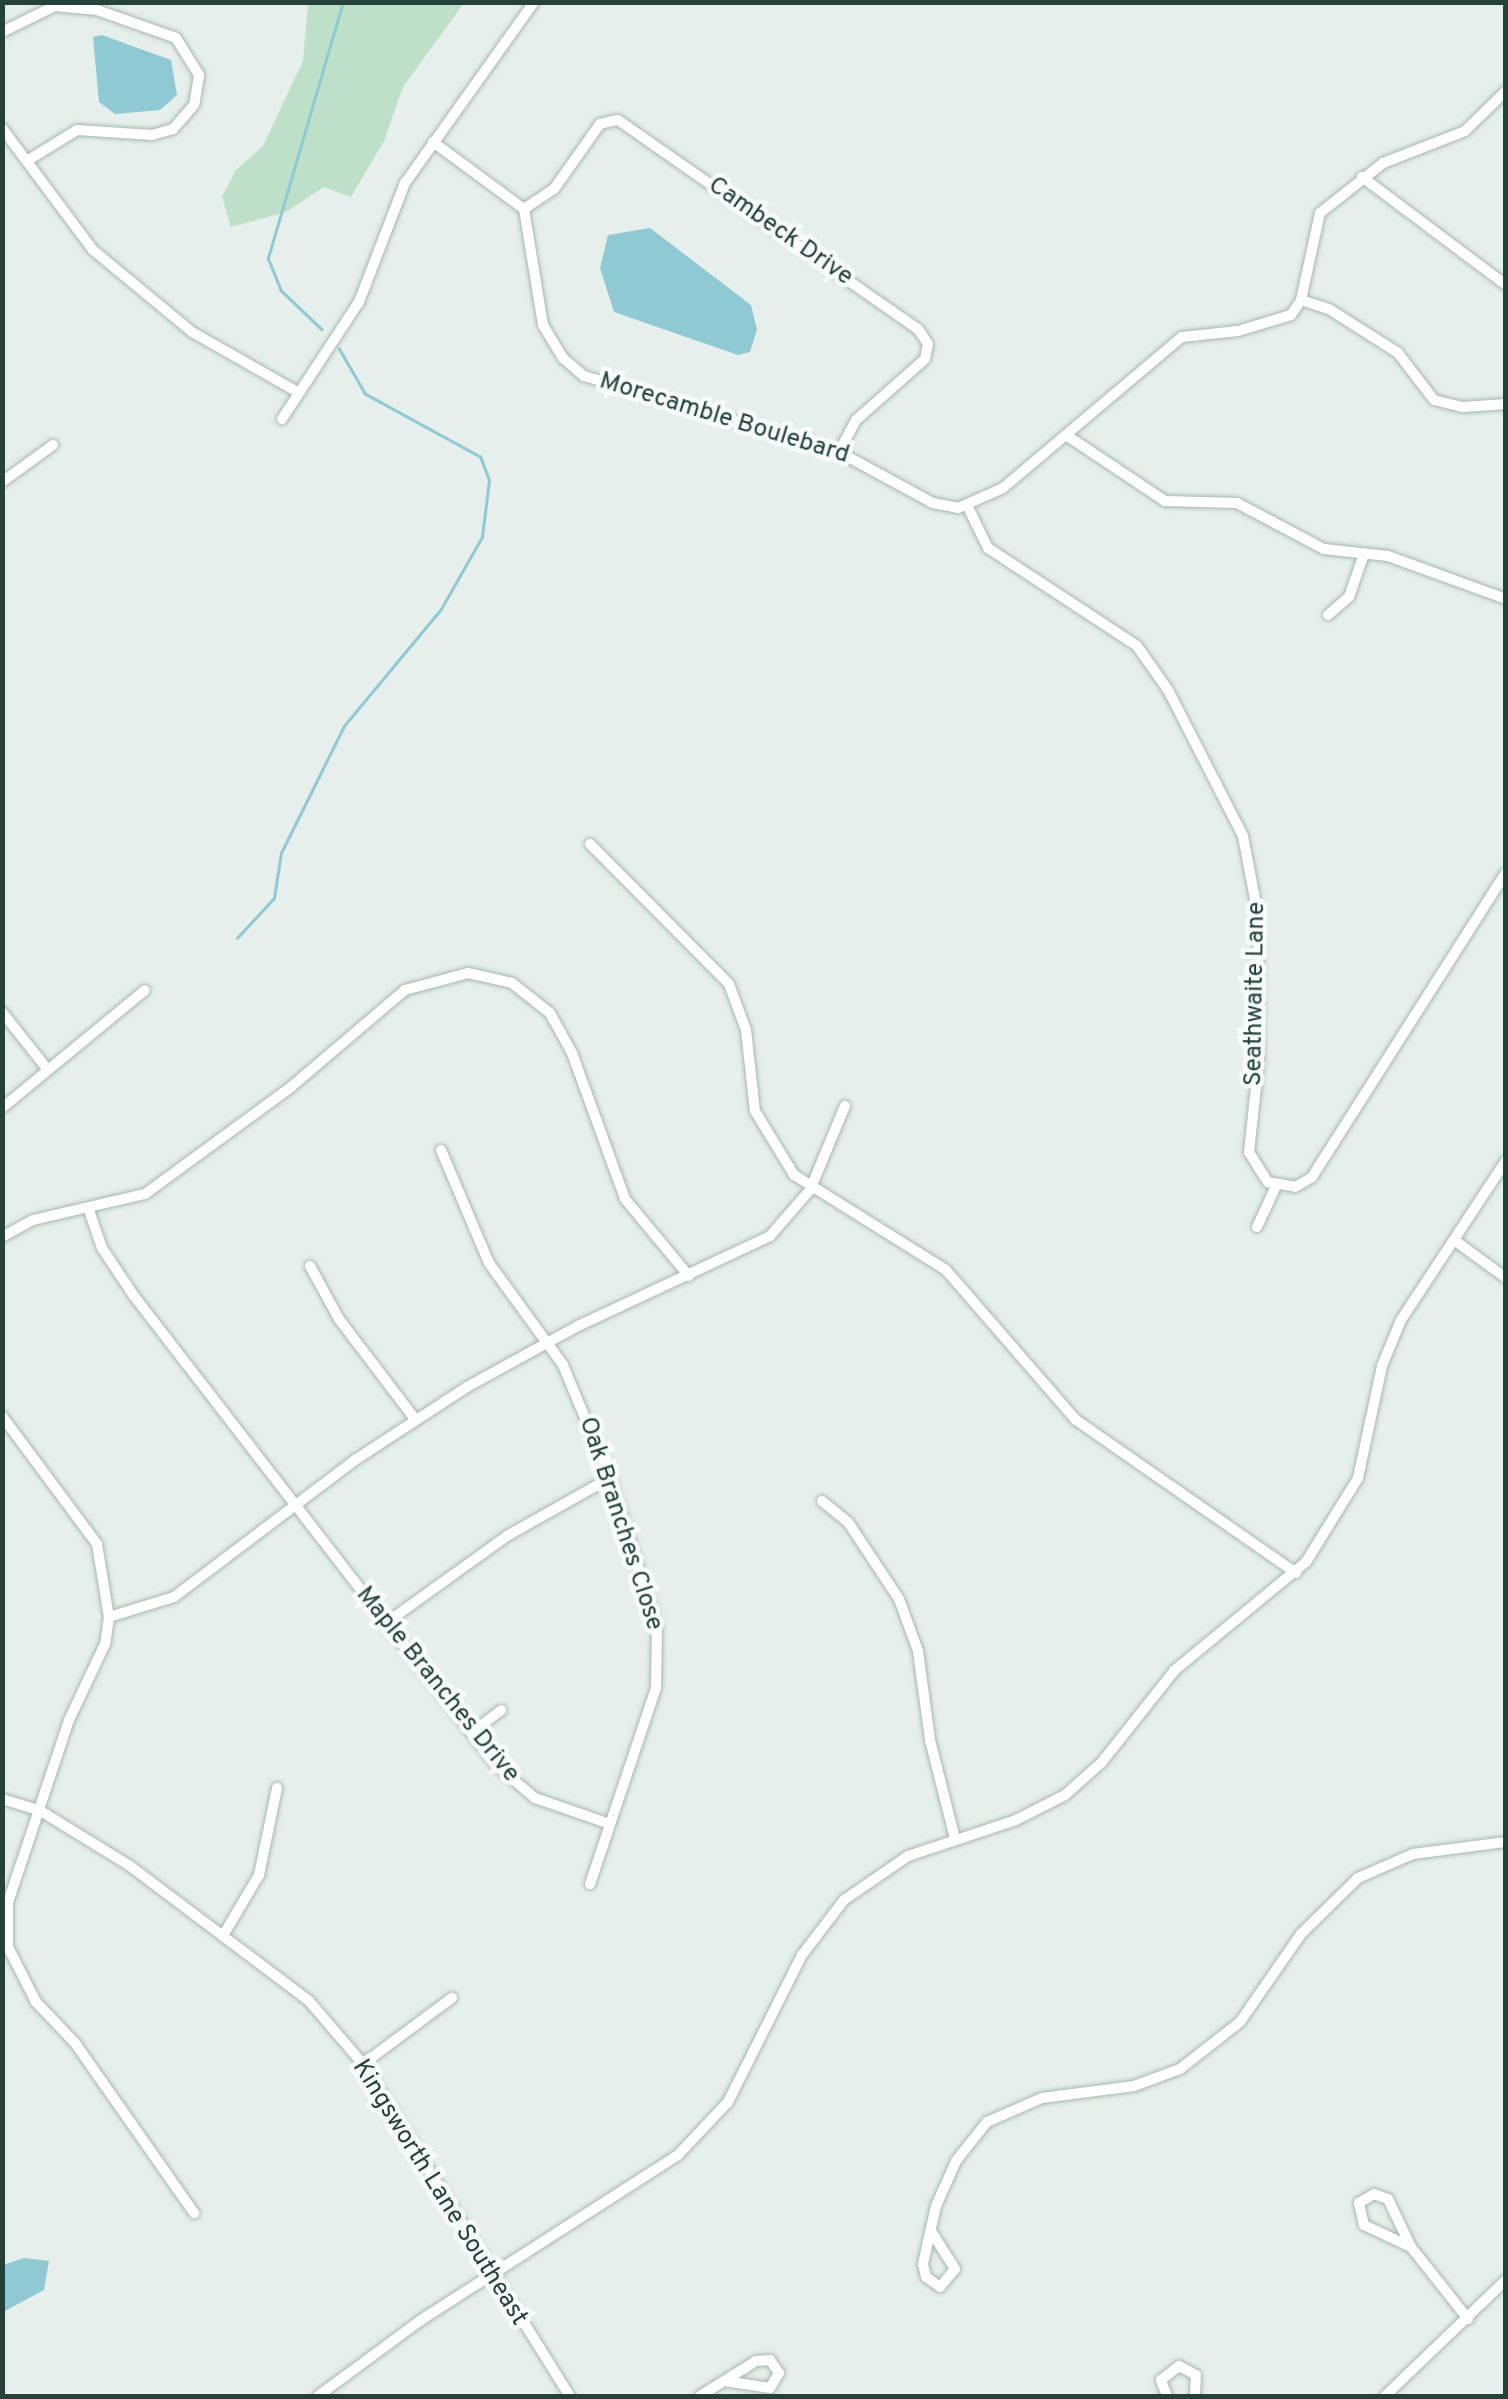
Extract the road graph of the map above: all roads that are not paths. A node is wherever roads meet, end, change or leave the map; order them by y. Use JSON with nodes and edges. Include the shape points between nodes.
{"nodes":[{"id":1,"x":534,"y":2,"type":"edge"},
{"id":2,"x":2,"y":32,"type":"edge"},
{"id":3,"x":1506,"y":91,"type":"edge"},
{"id":4,"x":2,"y":128,"type":"edge"},
{"id":5,"x":433,"y":142,"type":"junction"},
{"id":6,"x":26,"y":160,"type":"junction"},
{"id":7,"x":1362,"y":178,"type":"junction"},
{"id":8,"x":524,"y":209,"type":"junction"},
{"id":9,"x":1506,"y":284,"type":"edge"},
{"id":10,"x":1301,"y":300,"type":"junction"},
{"id":11,"x":296,"y":392,"type":"junction"},
{"id":12,"x":1506,"y":404,"type":"edge"},
{"id":13,"x":282,"y":419,"type":"dead end"},
{"id":14,"x":1066,"y":435,"type":"junction"},
{"id":15,"x":53,"y":445,"type":"dead end"},
{"id":16,"x":839,"y":452,"type":"junction"},
{"id":17,"x":2,"y":482,"type":"edge"},
{"id":18,"x":968,"y":507,"type":"junction"},
{"id":19,"x":1364,"y":554,"type":"junction"},
{"id":20,"x":1506,"y":599,"type":"edge"},
{"id":21,"x":1328,"y":615,"type":"dead end"},
{"id":22,"x":590,"y":844,"type":"dead end"},
{"id":23,"x":1506,"y":873,"type":"edge"},
{"id":24,"x":145,"y":990,"type":"dead end"},
{"id":25,"x":2,"y":1012,"type":"edge"},
{"id":26,"x":48,"y":1070,"type":"junction"},
{"id":27,"x":845,"y":1106,"type":"dead end"},
{"id":28,"x":2,"y":1108,"type":"edge"},
{"id":29,"x":441,"y":1150,"type":"dead end"},
{"id":30,"x":1506,"y":1161,"type":"edge"},
{"id":31,"x":1276,"y":1186,"type":"junction"},
{"id":32,"x":810,"y":1190,"type":"junction"},
{"id":33,"x":89,"y":1210,"type":"junction"},
{"id":34,"x":1257,"y":1227,"type":"dead end"},
{"id":35,"x":2,"y":1237,"type":"edge"},
{"id":36,"x":1454,"y":1240,"type":"junction"},
{"id":37,"x":310,"y":1266,"type":"dead end"},
{"id":38,"x":689,"y":1276,"type":"junction"},
{"id":39,"x":1506,"y":1278,"type":"edge"},
{"id":40,"x":550,"y":1341,"type":"junction"},
{"id":41,"x":2,"y":1416,"type":"edge"},
{"id":42,"x":415,"y":1419,"type":"junction"},
{"id":43,"x":610,"y":1478,"type":"junction"},
{"id":44,"x":822,"y":1501,"type":"dead end"},
{"id":45,"x":295,"y":1505,"type":"junction"},
{"id":46,"x":1296,"y":1572,"type":"junction"},
{"id":47,"x":109,"y":1617,"type":"junction"},
{"id":48,"x":386,"y":1623,"type":"junction"},
{"id":49,"x":500,"y":1710,"type":"dead end"},
{"id":50,"x":471,"y":1733,"type":"junction"},
{"id":51,"x":277,"y":1788,"type":"dead end"},
{"id":52,"x":2,"y":1799,"type":"edge"},
{"id":53,"x":39,"y":1810,"type":"junction"},
{"id":54,"x":610,"y":1824,"type":"junction"},
{"id":55,"x":955,"y":1839,"type":"junction"},
{"id":56,"x":1506,"y":1842,"type":"edge"},
{"id":57,"x":590,"y":1884,"type":"dead end"},
{"id":58,"x":224,"y":1934,"type":"junction"},
{"id":59,"x":452,"y":1998,"type":"dead end"},
{"id":60,"x":363,"y":2064,"type":"junction"},
{"id":61,"x":194,"y":2213,"type":"dead end"},
{"id":62,"x":932,"y":2231,"type":"junction"},
{"id":63,"x":1412,"y":2246,"type":"junction"},
{"id":64,"x":490,"y":2276,"type":"junction"},
{"id":65,"x":1506,"y":2280,"type":"edge"},
{"id":66,"x":1468,"y":2319,"type":"junction"},
{"id":67,"x":725,"y":2381,"type":"junction"},
{"id":68,"x":318,"y":2396,"type":"edge"},
{"id":69,"x":570,"y":2396,"type":"edge"},
{"id":70,"x":700,"y":2396,"type":"edge"},
{"id":71,"x":1167,"y":2396,"type":"edge"},
{"id":72,"x":1195,"y":2396,"type":"edge"},
{"id":73,"x":1385,"y":2396,"type":"edge"}],
"edges":[{"from":1,"to":5,"type":"street"},
{"from":2,"to":6,"type":"street","via":[[55,6],[97,10],[176,38],[199,75],[194,105],[173,128],[152,136],[77,130]]},
{"from":3,"to":7,"type":"street","via":[[1465,131]]},
{"from":4,"to":6,"type":"street"},
{"from":5,"to":8,"type":"street"},
{"from":5,"to":11,"type":"street","via":[[384,224],[359,302]]},
{"from":6,"to":11,"type":"street","via":[[87,244],[127,280],[192,332]]},
{"from":7,"to":9,"type":"street"},
{"from":7,"to":10,"type":"street","via":[[1315,222]]},
{"from":8,"to":16,"type":"street","name":"Morecamble Boulebard","via":[[543,325],[574,368],[609,386]]},
{"from":8,"to":16,"type":"street","name":"Cambeck Drive","via":[[554,188],[600,124],[618,120],[918,329],[928,344],[925,359],[856,420]]},
{"from":10,"to":12,"type":"street","via":[[1329,309],[1398,354],[1434,400],[1463,408]]},
{"from":10,"to":14,"type":"street","via":[[1291,315],[1272,324],[1182,337]]},
{"from":11,"to":13,"type":"street"},
{"from":14,"to":18,"type":"street","via":[[990,498]]},
{"from":14,"to":19,"type":"street","via":[[1164,502],[1237,504],[1310,544]]},
{"from":15,"to":17,"type":"street"},
{"from":16,"to":18,"type":"street","name":"Morecamble Boulebard","via":[[932,503]]},
{"from":18,"to":31,"type":"street","name":"Seathwaite Lane","via":[[988,548],[1138,646],[1237,824],[1252,862],[1258,915],[1259,1041],[1249,1152],[1260,1176]]},
{"from":19,"to":20,"type":"street","via":[[1388,556]]},
{"from":19,"to":21,"type":"street","via":[[1349,597]]},
{"from":22,"to":32,"type":"street","via":[[729,984],[746,1030],[760,1125]]},
{"from":23,"to":31,"type":"street","via":[[1318,1170],[1295,1187]]},
{"from":24,"to":26,"type":"street"},
{"from":25,"to":26,"type":"street"},
{"from":26,"to":28,"type":"street"},
{"from":27,"to":32,"type":"street"},
{"from":29,"to":40,"type":"street","name":"Oak Branches Close","via":[[489,1264]]},
{"from":30,"to":36,"type":"street"},
{"from":31,"to":34,"type":"street"},
{"from":32,"to":38,"type":"street","via":[[770,1236]]},
{"from":32,"to":46,"type":"street","via":[[946,1270],[1076,1420]]},
{"from":33,"to":35,"type":"street","via":[[33,1220]]},
{"from":33,"to":38,"type":"street","via":[[128,1202],[178,1174],[405,990],[450,973],[482,974],[524,990],[558,1023],[625,1199]]},
{"from":33,"to":45,"type":"street","name":"Maple Branches Drive","via":[[121,1279]]},
{"from":36,"to":39,"type":"street"},
{"from":36,"to":46,"type":"street","via":[[1385,1353],[1371,1436],[1351,1494]]},
{"from":37,"to":42,"type":"street","via":[[339,1319]]},
{"from":38,"to":40,"type":"street"},
{"from":40,"to":42,"type":"street"},
{"from":40,"to":43,"type":"street","name":"Oak Branches Close"},
{"from":41,"to":47,"type":"street","via":[[98,1544]]},
{"from":42,"to":45,"type":"street"},
{"from":43,"to":48,"type":"street","via":[[507,1536]]},
{"from":43,"to":54,"type":"street","name":"Oak Branches Close","via":[[654,1616],[660,1659]]},
{"from":44,"to":55,"type":"street","via":[[848,1522],[899,1599],[918,1650],[930,1740]]},
{"from":45,"to":47,"type":"street","via":[[174,1597]]},
{"from":45,"to":48,"type":"street","name":"Maple Branches Drive"},
{"from":46,"to":55,"type":"street","via":[[1176,1670],[1078,1785],[1031,1814]]},
{"from":47,"to":53,"type":"street","via":[[105,1644],[69,1720]]},
{"from":48,"to":50,"type":"street","name":"Maple Branches Drive"},
{"from":49,"to":50,"type":"street"},
{"from":50,"to":54,"type":"street","name":"Maple Branches Drive","via":[[522,1790]]},
{"from":51,"to":58,"type":"street","via":[[260,1874]]},
{"from":52,"to":53,"type":"street","name":"Kingsworth Lane Southeast"},
{"from":53,"to":58,"type":"street","name":"Kingsworth Lane Southeast"},
{"from":53,"to":61,"type":"street","via":[[8,1902],[14,1967]]},
{"from":54,"to":57,"type":"street","name":"Oak Branches Close"},
{"from":55,"to":64,"type":"street","via":[[888,1866],[830,1914],[802,1955],[728,2102],[706,2130],[649,2177]]},
{"from":56,"to":62,"type":"street","via":[[1413,1854],[1358,1878],[1301,1934],[1250,2012],[1194,2061],[1134,2086],[1042,2098],[987,2122],[956,2161]]},
{"from":58,"to":60,"type":"street","name":"Kingsworth Lane Southeast","via":[[309,2001]]},
{"from":59,"to":60,"type":"street"},
{"from":60,"to":64,"type":"street","name":"Kingsworth Lane Southeast"},
{"from":62,"to":62,"type":"street","via":[[924,2272],[940,2287],[955,2269]]},
{"from":63,"to":63,"type":"street","via":[[1388,2199],[1363,2199],[1356,2212],[1364,2225]]},
{"from":63,"to":66,"type":"street"},
{"from":64,"to":68,"type":"street"},
{"from":64,"to":69,"type":"street","name":"Kingsworth Lane Southeast"},
{"from":65,"to":66,"type":"street"},
{"from":66,"to":73,"type":"street"},
{"from":67,"to":67,"type":"street","via":[[756,2361],[778,2367],[770,2388]]},
{"from":67,"to":70,"type":"street"},
{"from":71,"to":72,"type":"street","via":[[1161,2380],[1179,2366],[1196,2375]]}]}
